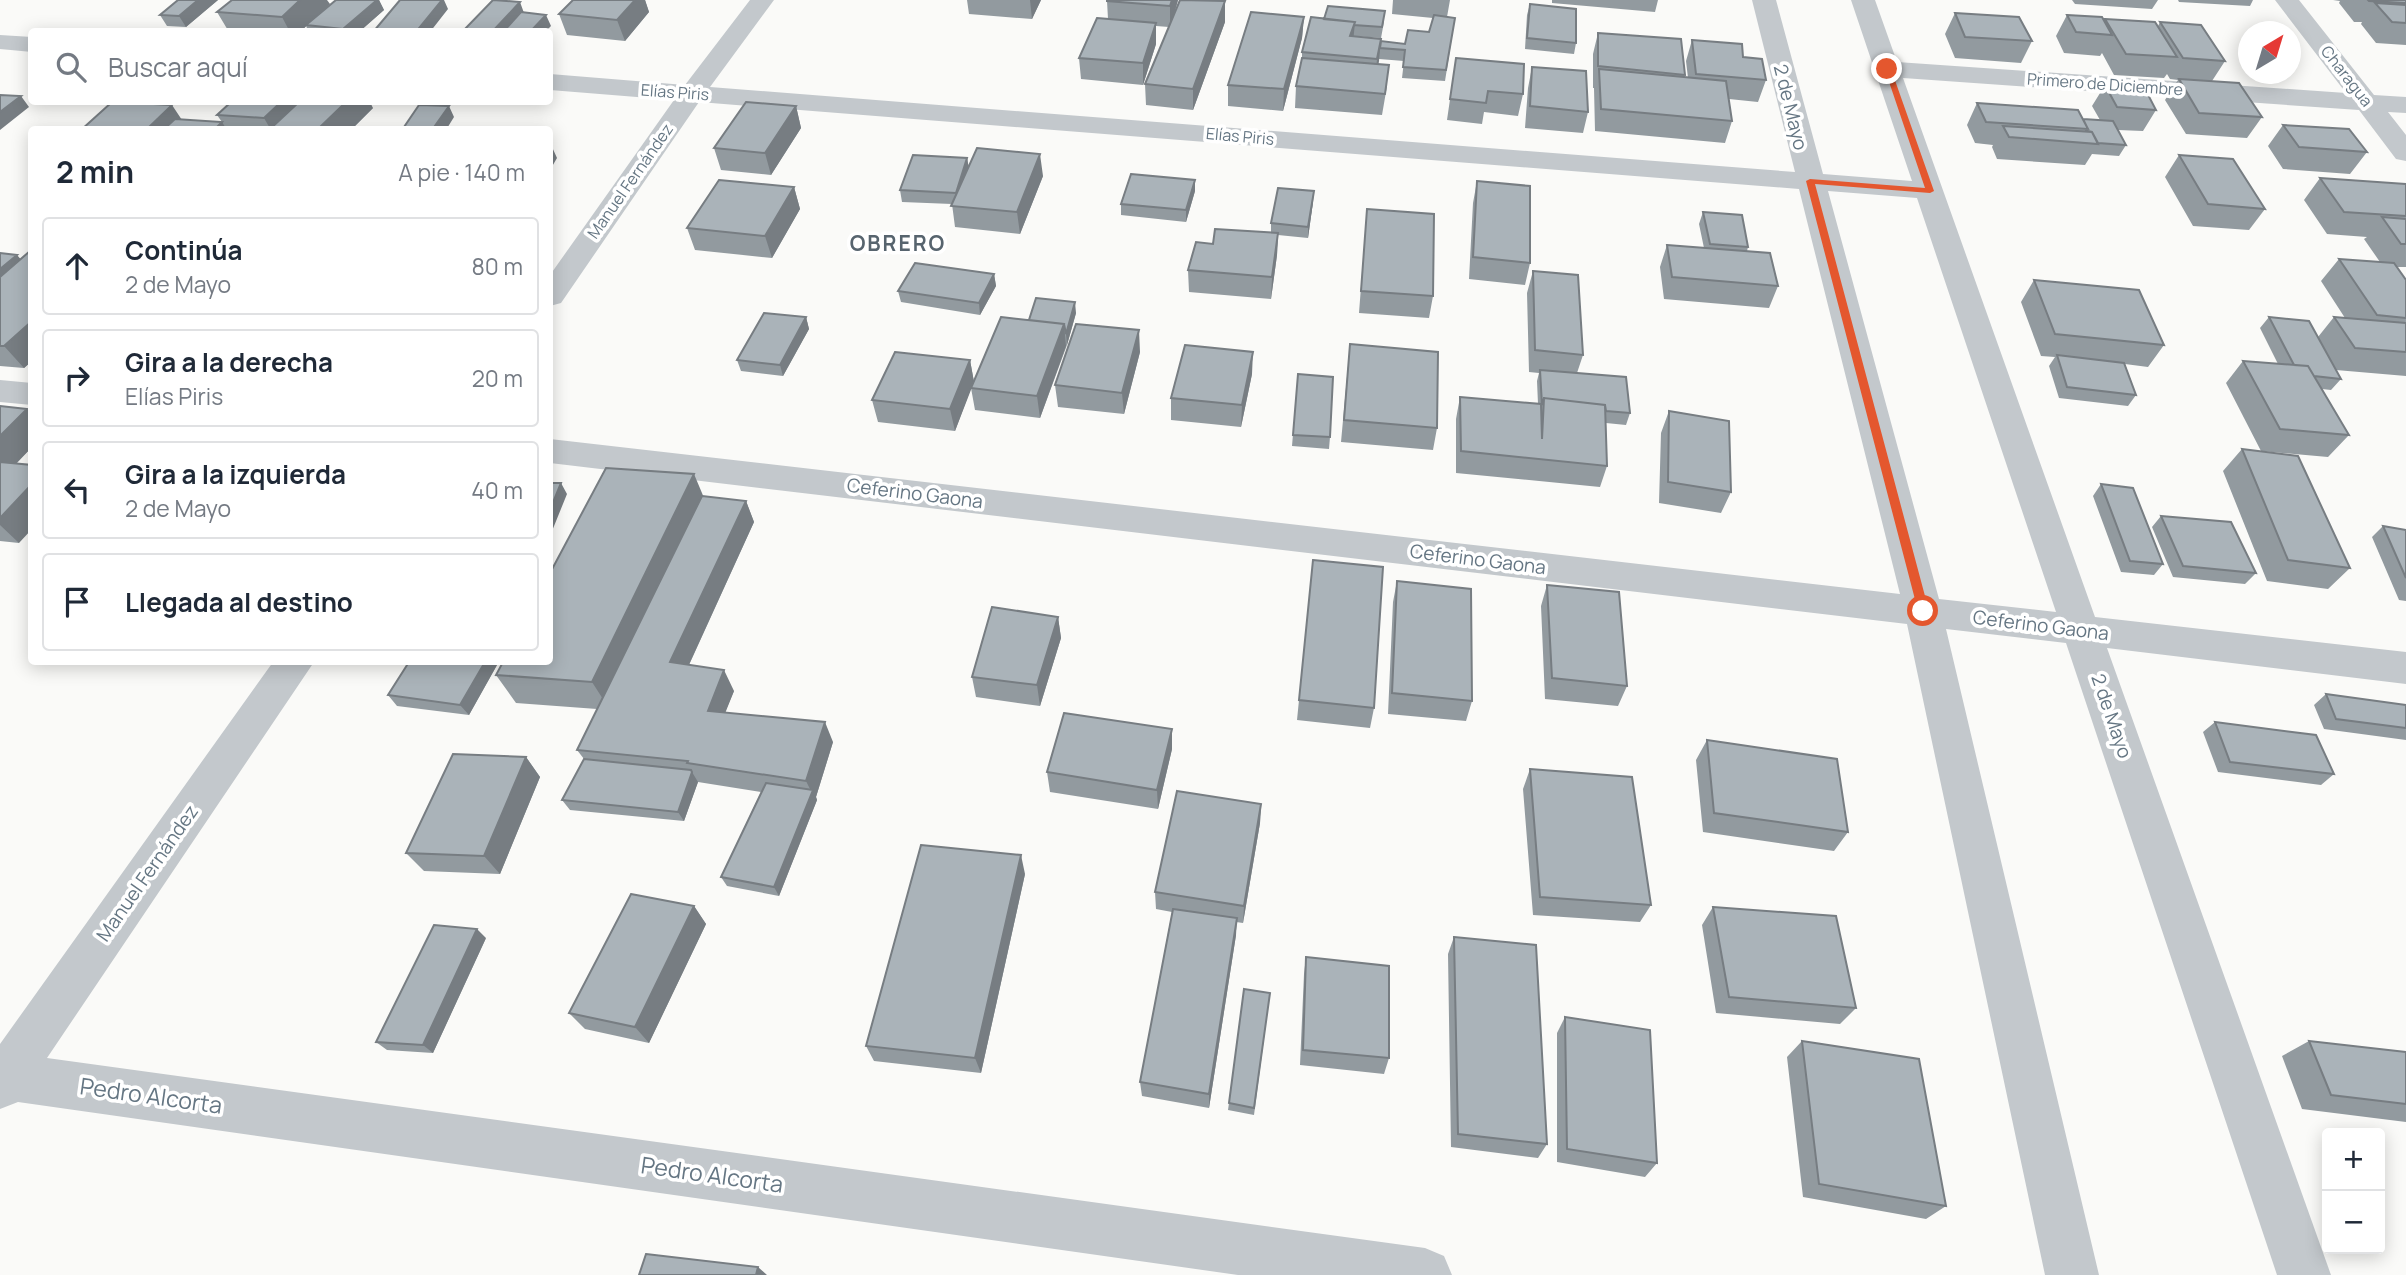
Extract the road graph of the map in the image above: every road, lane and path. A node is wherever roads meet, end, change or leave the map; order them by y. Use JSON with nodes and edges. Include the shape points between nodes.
{"nodes":[{"id":1,"x":762,"y":0,"type":"edge"},
{"id":2,"x":1764,"y":0,"type":"edge"},
{"id":3,"x":1863,"y":0,"type":"edge"},
{"id":4,"x":2287,"y":0,"type":"edge"},
{"id":5,"x":0,"y":42,"type":"edge"},
{"id":6,"x":28,"y":45,"type":"edge"},
{"id":7,"x":1887,"y":69,"type":"junction"},
{"id":8,"x":553,"y":82,"type":"edge"},
{"id":9,"x":692,"y":93,"type":"junction"},
{"id":10,"x":2367,"y":102,"type":"junction"},
{"id":11,"x":2406,"y":105,"type":"edge"},
{"id":12,"x":2406,"y":153,"type":"edge"},
{"id":13,"x":1810,"y":181,"type":"junction"},
{"id":14,"x":1930,"y":191,"type":"junction"},
{"id":15,"x":553,"y":292,"type":"edge"},
{"id":16,"x":0,"y":391,"type":"edge"},
{"id":17,"x":28,"y":394,"type":"edge"},
{"id":18,"x":553,"y":451,"type":"edge"},
{"id":19,"x":1923,"y":611,"type":"junction"},
{"id":20,"x":2082,"y":629,"type":"junction"},
{"id":21,"x":292,"y":665,"type":"edge"},
{"id":22,"x":2406,"y":668,"type":"edge"},
{"id":23,"x":2,"y":1079,"type":"edge"},
{"id":24,"x":1425,"y":1275,"type":"edge"},
{"id":25,"x":2073,"y":1275,"type":"edge"},
{"id":26,"x":2304,"y":1275,"type":"edge"}],
"edges":[{"from":1,"to":9,"type":"street","name":"Manuel Fernández"},
{"from":2,"to":13,"type":"street","name":"2 de Mayo"},
{"from":3,"to":7,"type":"street","name":"2 de Mayo"},
{"from":4,"to":10,"type":"street","name":"Charagua"},
{"from":5,"to":6,"type":"street"},
{"from":7,"to":10,"type":"street","name":"Primero de Diciembre"},
{"from":7,"to":14,"type":"street","name":"2 de Mayo"},
{"from":8,"to":9,"type":"street","name":"Elías Piris"},
{"from":9,"to":13,"type":"street","name":"Elías Piris"},
{"from":9,"to":15,"type":"street","name":"Manuel Fernández"},
{"from":10,"to":11,"type":"street","name":"Primero de Diciembre"},
{"from":10,"to":12,"type":"street","name":"Charagua"},
{"from":13,"to":14,"type":"street","name":"Elías Piris"},
{"from":13,"to":19,"type":"street","name":"2 de Mayo"},
{"from":14,"to":20,"type":"street","name":"2 de Mayo"},
{"from":16,"to":17,"type":"street"},
{"from":18,"to":19,"type":"street","name":"Ceferino Gaona"},
{"from":19,"to":20,"type":"street","name":"Ceferino Gaona"},
{"from":19,"to":25,"type":"street","name":"2 de Mayo"},
{"from":20,"to":22,"type":"street","name":"Ceferino Gaona"},
{"from":20,"to":26,"type":"street","name":"2 de Mayo"},
{"from":21,"to":23,"type":"street","name":"Manuel Fernández"},
{"from":23,"to":24,"type":"street","name":"Pedro Alcorta"}]}
